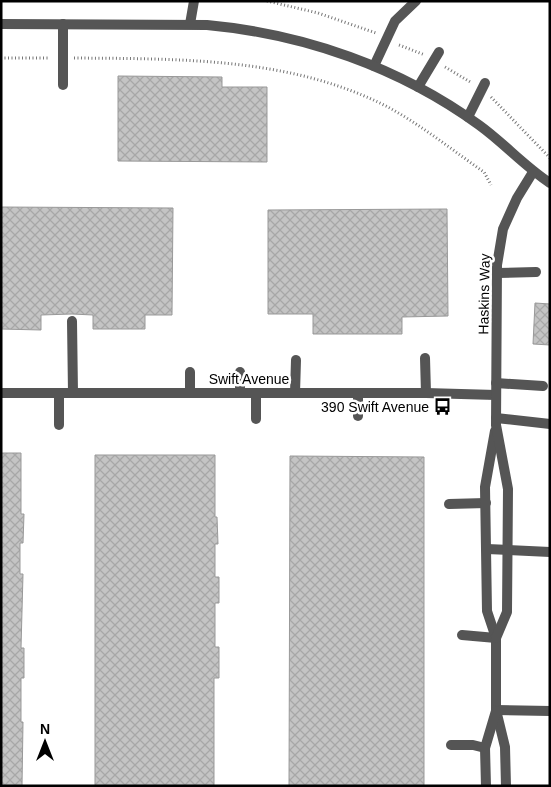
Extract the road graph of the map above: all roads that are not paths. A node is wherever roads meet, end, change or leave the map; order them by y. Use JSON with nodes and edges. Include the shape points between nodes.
{"nodes":[{"id":1,"x":194,"y":1,"type":"edge"},
{"id":2,"x":416,"y":1,"type":"edge"},
{"id":3,"x":1,"y":24,"type":"edge"},
{"id":4,"x":63,"y":24,"type":"junction"},
{"id":5,"x":190,"y":24,"type":"junction"},
{"id":6,"x":439,"y":52,"type":"dead end"},
{"id":7,"x":374,"y":66,"type":"junction"},
{"id":8,"x":485,"y":83,"type":"dead end"},
{"id":9,"x":63,"y":85,"type":"dead end"},
{"id":10,"x":418,"y":86,"type":"junction"},
{"id":11,"x":468,"y":117,"type":"junction"},
{"id":12,"x":533,"y":172,"type":"junction"},
{"id":13,"x":550,"y":183,"type":"edge"},
{"id":14,"x":536,"y":272,"type":"dead end"},
{"id":15,"x":497,"y":273,"type":"junction"},
{"id":16,"x":72,"y":321,"type":"dead end"},
{"id":17,"x":425,"y":358,"type":"dead end"},
{"id":18,"x":296,"y":360,"type":"dead end"},
{"id":19,"x":190,"y":372,"type":"dead end"},
{"id":20,"x":240,"y":372,"type":"dead end"},
{"id":21,"x":496,"y":383,"type":"junction"},
{"id":22,"x":543,"y":386,"type":"dead end"},
{"id":23,"x":1,"y":393,"type":"edge"},
{"id":24,"x":59,"y":393,"type":"junction"},
{"id":25,"x":73,"y":393,"type":"junction"},
{"id":26,"x":190,"y":393,"type":"junction"},
{"id":27,"x":240,"y":393,"type":"junction"},
{"id":28,"x":256,"y":393,"type":"junction"},
{"id":29,"x":295,"y":393,"type":"junction"},
{"id":30,"x":358,"y":393,"type":"junction"},
{"id":31,"x":426,"y":393,"type":"junction"},
{"id":32,"x":496,"y":395,"type":"junction"},
{"id":33,"x":358,"y":416,"type":"dead end"},
{"id":34,"x":256,"y":419,"type":"dead end"},
{"id":35,"x":496,"y":421,"type":"junction"},
{"id":36,"x":59,"y":424,"type":"dead end"},
{"id":37,"x":550,"y":424,"type":"edge"},
{"id":38,"x":486,"y":503,"type":"junction"},
{"id":39,"x":449,"y":504,"type":"dead end"},
{"id":40,"x":486,"y":549,"type":"junction"},
{"id":41,"x":507,"y":550,"type":"junction"},
{"id":42,"x":550,"y":552,"type":"edge"},
{"id":43,"x":462,"y":636,"type":"dead end"},
{"id":44,"x":496,"y":638,"type":"junction"},
{"id":45,"x":496,"y":710,"type":"junction"},
{"id":46,"x":550,"y":711,"type":"edge"},
{"id":47,"x":451,"y":746,"type":"dead end"},
{"id":48,"x":485,"y":748,"type":"junction"},
{"id":49,"x":486,"y":786,"type":"edge"},
{"id":50,"x":506,"y":786,"type":"edge"}],
"edges":[{"from":1,"to":5,"type":"street"},
{"from":2,"to":7,"type":"street","via":[[395,21]]},
{"from":3,"to":4,"type":"street"},
{"from":4,"to":5,"type":"street"},
{"from":4,"to":9,"type":"street"},
{"from":5,"to":7,"type":"street","via":[[273,34]]},
{"from":6,"to":10,"type":"street"},
{"from":7,"to":10,"type":"street"},
{"from":8,"to":11,"type":"street"},
{"from":10,"to":11,"type":"street"},
{"from":11,"to":12,"type":"street"},
{"from":12,"to":13,"type":"street"},
{"from":12,"to":15,"type":"street","name":"Haskins Way","via":[[503,229],[498,247]]},
{"from":14,"to":15,"type":"street"},
{"from":15,"to":21,"type":"street","name":"Haskins Way"},
{"from":16,"to":25,"type":"street"},
{"from":17,"to":31,"type":"street"},
{"from":18,"to":29,"type":"street"},
{"from":19,"to":26,"type":"street"},
{"from":20,"to":27,"type":"street"},
{"from":21,"to":22,"type":"street"},
{"from":21,"to":32,"type":"street","name":"Haskins Way"},
{"from":23,"to":24,"type":"street","name":"Swift Avenue"},
{"from":24,"to":25,"type":"street","name":"Swift Avenue"},
{"from":24,"to":36,"type":"street"},
{"from":25,"to":26,"type":"street","name":"Swift Avenue"},
{"from":26,"to":27,"type":"street","name":"Swift Avenue"},
{"from":27,"to":28,"type":"street","name":"Swift Avenue"},
{"from":28,"to":29,"type":"street","name":"Swift Avenue"},
{"from":28,"to":34,"type":"street"},
{"from":29,"to":30,"type":"street","name":"Swift Avenue"},
{"from":30,"to":31,"type":"street","name":"Swift Avenue"},
{"from":30,"to":33,"type":"street"},
{"from":31,"to":32,"type":"street","name":"Swift Avenue"},
{"from":32,"to":35,"type":"street","name":"Haskins Way"},
{"from":35,"to":37,"type":"street"},
{"from":35,"to":38,"type":"street","name":"Haskins Way","via":[[485,487]]},
{"from":35,"to":41,"type":"street","name":"Haskins Way","via":[[508,489]]},
{"from":38,"to":39,"type":"street"},
{"from":38,"to":40,"type":"street","name":"Haskins Way"},
{"from":40,"to":41,"type":"street"},
{"from":40,"to":44,"type":"street","name":"Haskins Way","via":[[487,611]]},
{"from":41,"to":42,"type":"street"},
{"from":41,"to":44,"type":"street","name":"Haskins Way","via":[[507,612]]},
{"from":43,"to":44,"type":"street"},
{"from":44,"to":45,"type":"street","name":"Haskins Way"},
{"from":45,"to":46,"type":"street"},
{"from":45,"to":48,"type":"street","name":"Haskins Way"},
{"from":45,"to":50,"type":"street","name":"Haskins Way","via":[[505,747]]},
{"from":47,"to":48,"type":"street"},
{"from":48,"to":49,"type":"street","name":"Haskins Way"}]}
